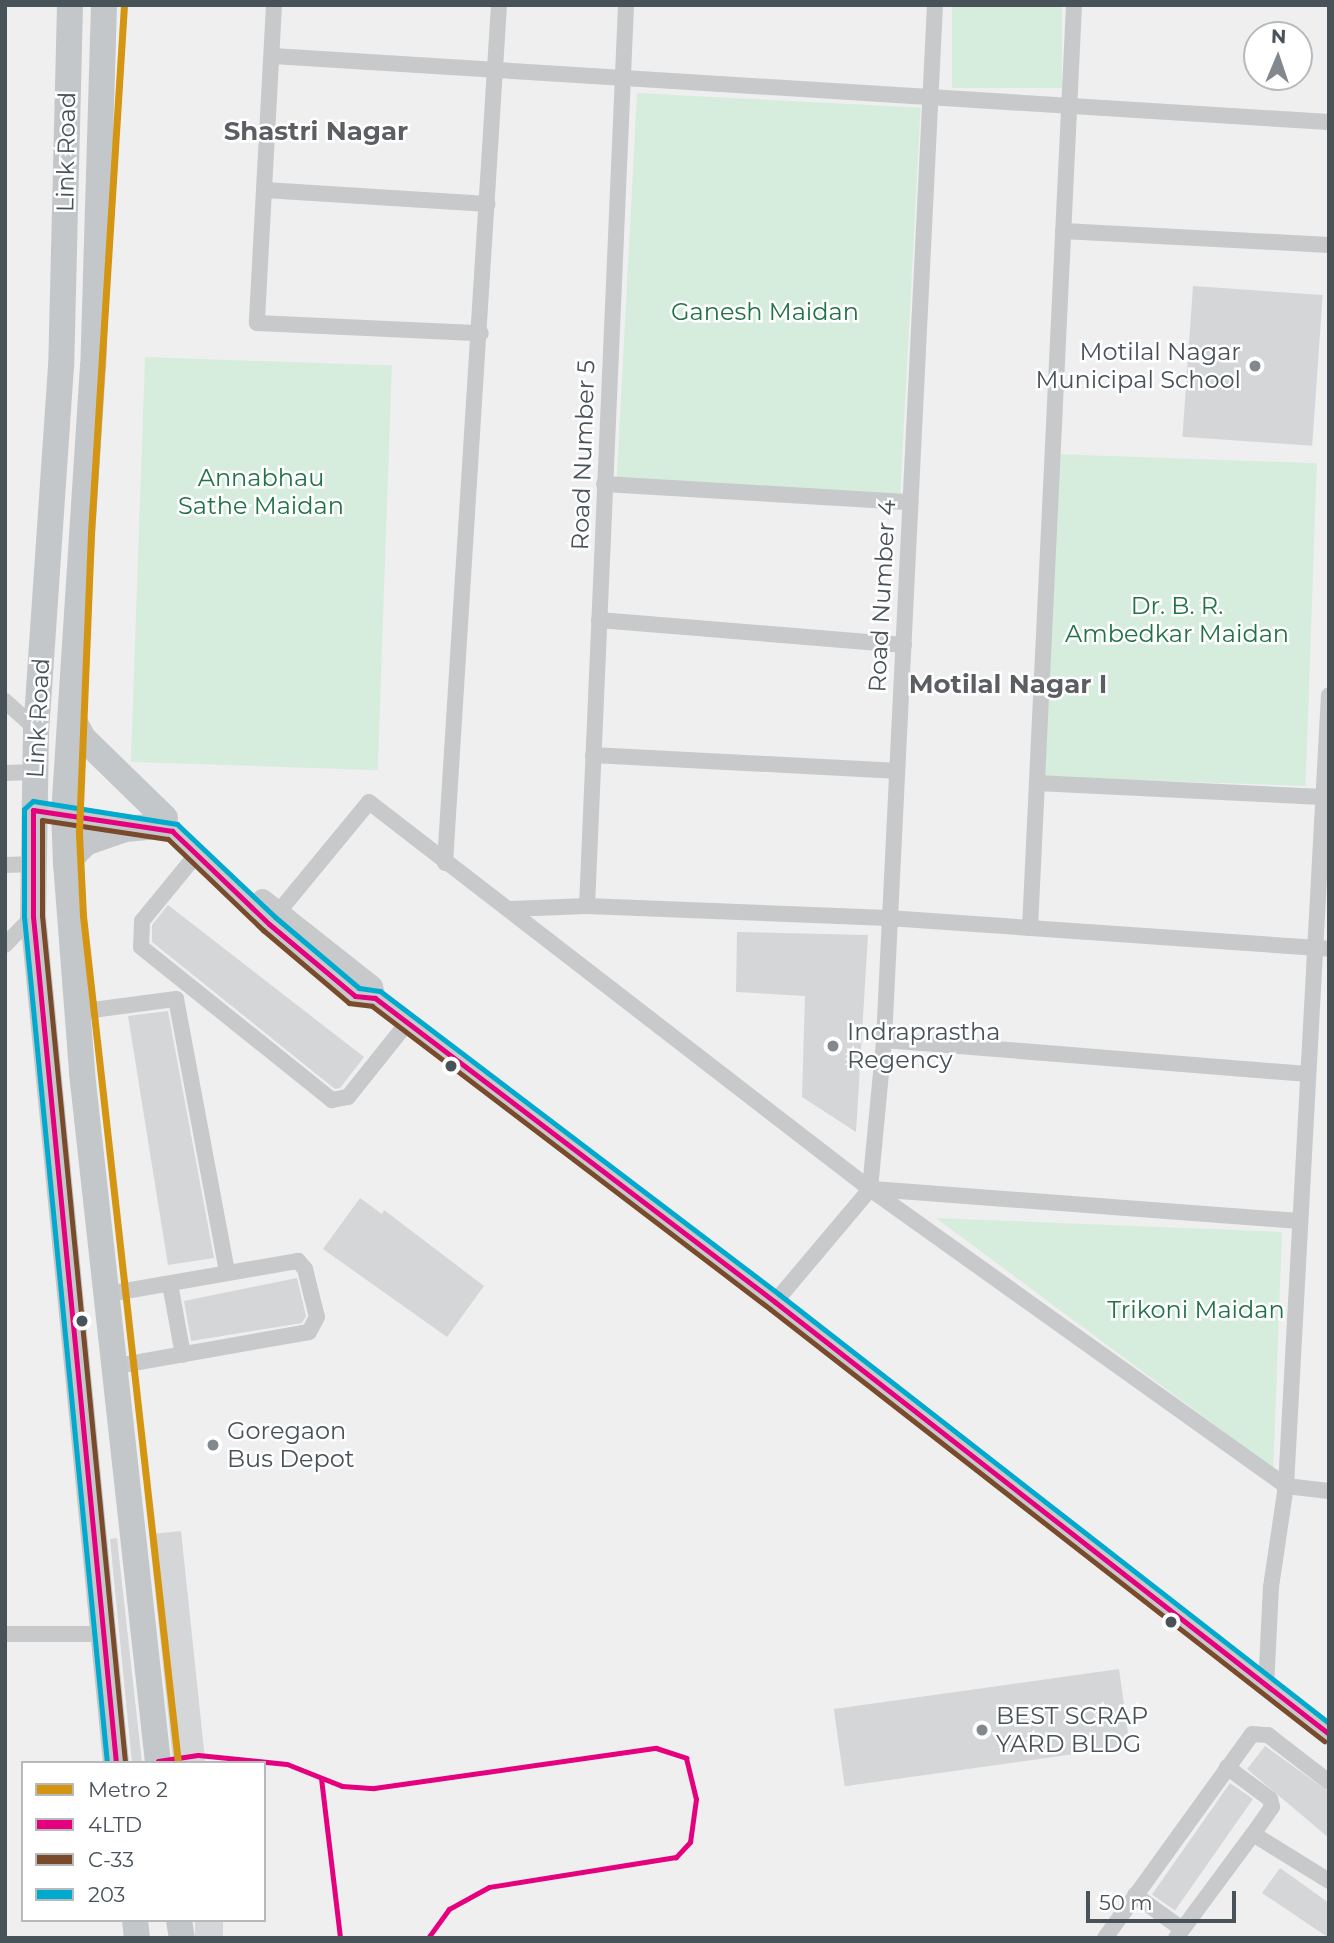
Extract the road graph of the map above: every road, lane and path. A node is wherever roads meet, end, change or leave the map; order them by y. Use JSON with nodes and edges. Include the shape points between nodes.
{"nodes":[{"id":1,"x":70,"y":5,"type":"edge"},
{"id":2,"x":104,"y":5,"type":"edge"},
{"id":3,"x":274,"y":5,"type":"edge"},
{"id":4,"x":499,"y":5,"type":"edge"},
{"id":5,"x":626,"y":5,"type":"edge"},
{"id":6,"x":936,"y":5,"type":"edge"},
{"id":7,"x":1074,"y":5,"type":"edge"},
{"id":8,"x":273,"y":56,"type":"junction"},
{"id":9,"x":496,"y":70,"type":"junction"},
{"id":10,"x":623,"y":78,"type":"junction"},
{"id":11,"x":931,"y":97,"type":"junction"},
{"id":12,"x":1069,"y":106,"type":"junction"},
{"id":13,"x":1329,"y":122,"type":"edge"},
{"id":14,"x":265,"y":190,"type":"junction"},
{"id":15,"x":488,"y":204,"type":"junction"},
{"id":16,"x":1063,"y":231,"type":"junction"},
{"id":17,"x":1329,"y":245,"type":"edge"},
{"id":18,"x":481,"y":333,"type":"junction"},
{"id":19,"x":604,"y":484,"type":"junction"},
{"id":20,"x":910,"y":502,"type":"junction"},
{"id":21,"x":599,"y":620,"type":"junction"},
{"id":22,"x":904,"y":645,"type":"junction"},
{"id":23,"x":1329,"y":695,"type":"edge"},
{"id":24,"x":5,"y":701,"type":"edge"},
{"id":25,"x":71,"y":716,"type":"junction"},
{"id":26,"x":36,"y":729,"type":"junction"},
{"id":27,"x":593,"y":755,"type":"junction"},
{"id":28,"x":895,"y":771,"type":"junction"},
{"id":29,"x":5,"y":773,"type":"edge"},
{"id":30,"x":1037,"y":783,"type":"junction"},
{"id":31,"x":34,"y":793,"type":"junction"},
{"id":32,"x":1323,"y":797,"type":"junction"},
{"id":33,"x":65,"y":806,"type":"junction"},
{"id":34,"x":163,"y":822,"type":"junction"},
{"id":35,"x":196,"y":855,"type":"junction"},
{"id":36,"x":66,"y":863,"type":"junction"},
{"id":37,"x":445,"y":863,"type":"junction"},
{"id":38,"x":34,"y":864,"type":"junction"},
{"id":39,"x":5,"y":865,"type":"edge"},
{"id":40,"x":587,"y":906,"type":"junction"},
{"id":41,"x":510,"y":909,"type":"junction"},
{"id":42,"x":33,"y":916,"type":"junction"},
{"id":43,"x":888,"y":918,"type":"junction"},
{"id":44,"x":273,"y":919,"type":"junction"},
{"id":45,"x":1030,"y":928,"type":"junction"},
{"id":46,"x":5,"y":945,"type":"edge"},
{"id":47,"x":1321,"y":948,"type":"edge"},
{"id":48,"x":190,"y":987,"type":"junction"},
{"id":49,"x":176,"y":999,"type":"junction"},
{"id":50,"x":78,"y":1012,"type":"junction"},
{"id":51,"x":407,"y":1023,"type":"junction"},
{"id":52,"x":884,"y":1041,"type":"junction"},
{"id":53,"x":82,"y":1073,"type":"junction"},
{"id":54,"x":1308,"y":1074,"type":"junction"},
{"id":55,"x":49,"y":1075,"type":"junction"},
{"id":56,"x":870,"y":1189,"type":"junction"},
{"id":57,"x":1300,"y":1221,"type":"junction"},
{"id":58,"x":227,"y":1272,"type":"junction"},
{"id":59,"x":170,"y":1284,"type":"junction"},
{"id":60,"x":109,"y":1298,"type":"junction"},
{"id":61,"x":775,"y":1302,"type":"junction"},
{"id":62,"x":72,"y":1308,"type":"junction"},
{"id":63,"x":183,"y":1355,"type":"junction"},
{"id":64,"x":116,"y":1366,"type":"junction"},
{"id":65,"x":1286,"y":1486,"type":"junction"},
{"id":66,"x":1329,"y":1491,"type":"edge"},
{"id":67,"x":5,"y":1634,"type":"edge"},
{"id":68,"x":103,"y":1634,"type":"junction"},
{"id":69,"x":1266,"y":1688,"type":"junction"},
{"id":70,"x":1329,"y":1734,"type":"edge"},
{"id":71,"x":116,"y":1761,"type":"edge"},
{"id":72,"x":158,"y":1761,"type":"edge"},
{"id":73,"x":1227,"y":1767,"type":"junction"},
{"id":74,"x":1329,"y":1782,"type":"edge"},
{"id":75,"x":1253,"y":1834,"type":"junction"},
{"id":76,"x":1329,"y":1881,"type":"edge"},
{"id":77,"x":1135,"y":1895,"type":"junction"},
{"id":78,"x":1179,"y":1933,"type":"edge"},
{"id":79,"x":1105,"y":1938,"type":"edge"}],
"edges":[{"from":1,"to":26,"type":"main road","name":"Link Road","via":[[61,366]]},
{"from":2,"to":25,"type":"main road","name":"Link Road","via":[[93,366]]},
{"from":3,"to":8,"type":"street"},
{"from":4,"to":9,"type":"street"},
{"from":5,"to":10,"type":"street","name":"Road Number 5"},
{"from":6,"to":11,"type":"street","name":"Road Number 4"},
{"from":7,"to":12,"type":"street"},
{"from":8,"to":9,"type":"street"},
{"from":8,"to":14,"type":"street"},
{"from":9,"to":10,"type":"street"},
{"from":9,"to":15,"type":"street"},
{"from":10,"to":11,"type":"street"},
{"from":10,"to":19,"type":"street","name":"Road Number 5"},
{"from":11,"to":12,"type":"street"},
{"from":11,"to":20,"type":"street","name":"Road Number 4"},
{"from":12,"to":13,"type":"street"},
{"from":12,"to":16,"type":"street"},
{"from":14,"to":15,"type":"street"},
{"from":14,"to":18,"type":"street","via":[[257,323]]},
{"from":15,"to":18,"type":"street"},
{"from":16,"to":17,"type":"street"},
{"from":16,"to":30,"type":"street"},
{"from":18,"to":37,"type":"street"},
{"from":19,"to":20,"type":"street"},
{"from":19,"to":21,"type":"street","name":"Road Number 5"},
{"from":20,"to":22,"type":"street","name":"Road Number 4"},
{"from":21,"to":22,"type":"street"},
{"from":21,"to":27,"type":"street","name":"Road Number 5"},
{"from":22,"to":28,"type":"street","name":"Road Number 4"},
{"from":23,"to":32,"type":"street"},
{"from":24,"to":26,"type":"street"},
{"from":25,"to":33,"type":"main road","name":"Link Road"},
{"from":25,"to":34,"type":"main road","via":[[84,739]]},
{"from":26,"to":31,"type":"main road","name":"Link Road"},
{"from":27,"to":28,"type":"street"},
{"from":27,"to":40,"type":"street","name":"Road Number 5"},
{"from":28,"to":43,"type":"street","name":"Road Number 4"},
{"from":29,"to":31,"type":"street"},
{"from":30,"to":32,"type":"street"},
{"from":30,"to":45,"type":"street"},
{"from":31,"to":33,"type":"street"},
{"from":31,"to":38,"type":"main road","name":"Link Road"},
{"from":32,"to":47,"type":"street"},
{"from":33,"to":34,"type":"street"},
{"from":33,"to":36,"type":"main road","name":"Link Road"},
{"from":34,"to":35,"type":"street"},
{"from":34,"to":36,"type":"main road","via":[[85,843]]},
{"from":34,"to":44,"type":"street","via":[[178,823]]},
{"from":35,"to":44,"type":"street"},
{"from":35,"to":48,"type":"street","via":[[142,921],[138,940]]},
{"from":36,"to":50,"type":"main road"},
{"from":37,"to":41,"type":"street"},
{"from":37,"to":44,"type":"street","via":[[369,802]]},
{"from":38,"to":39,"type":"street"},
{"from":38,"to":42,"type":"main road","name":"Link Road"},
{"from":40,"to":41,"type":"street"},
{"from":40,"to":43,"type":"street"},
{"from":41,"to":56,"type":"street"},
{"from":42,"to":46,"type":"street"},
{"from":42,"to":55,"type":"main road","name":"Link Road"},
{"from":43,"to":45,"type":"street"},
{"from":43,"to":52,"type":"street","name":"Road Number 4"},
{"from":44,"to":51,"type":"street","via":[[355,996],[375,998]]},
{"from":45,"to":47,"type":"street"},
{"from":47,"to":54,"type":"street"},
{"from":48,"to":49,"type":"street"},
{"from":48,"to":51,"type":"street","via":[[339,1102],[348,1097]]},
{"from":49,"to":50,"type":"street"},
{"from":49,"to":58,"type":"street"},
{"from":50,"to":53,"type":"main road"},
{"from":51,"to":61,"type":"street"},
{"from":52,"to":54,"type":"street"},
{"from":52,"to":56,"type":"street","name":"Road Number 4"},
{"from":53,"to":55,"type":"main road"},
{"from":53,"to":60,"type":"main road"},
{"from":54,"to":57,"type":"street"},
{"from":55,"to":62,"type":"main road","name":"Link Road"},
{"from":56,"to":57,"type":"street"},
{"from":56,"to":61,"type":"street"},
{"from":56,"to":65,"type":"street"},
{"from":57,"to":65,"type":"street"},
{"from":58,"to":59,"type":"street"},
{"from":58,"to":63,"type":"street","via":[[298,1261],[305,1269],[316,1325],[309,1332]]},
{"from":59,"to":60,"type":"street"},
{"from":59,"to":63,"type":"street"},
{"from":60,"to":62,"type":"main road"},
{"from":60,"to":64,"type":"main road"},
{"from":61,"to":69,"type":"street"},
{"from":62,"to":68,"type":"main road","name":"Link Road"},
{"from":63,"to":64,"type":"street"},
{"from":64,"to":72,"type":"main road"},
{"from":65,"to":66,"type":"street"},
{"from":65,"to":69,"type":"street","via":[[1271,1587]]},
{"from":67,"to":68,"type":"street"},
{"from":68,"to":71,"type":"main road","name":"Link Road"},
{"from":69,"to":70,"type":"street"},
{"from":73,"to":74,"type":"street","via":[[1247,1739],[1262,1732]]},
{"from":73,"to":75,"type":"street","via":[[1270,1799],[1272,1807]]},
{"from":73,"to":77,"type":"street"},
{"from":75,"to":76,"type":"street"},
{"from":75,"to":78,"type":"street"},
{"from":77,"to":78,"type":"street"},
{"from":77,"to":79,"type":"street"}]}
